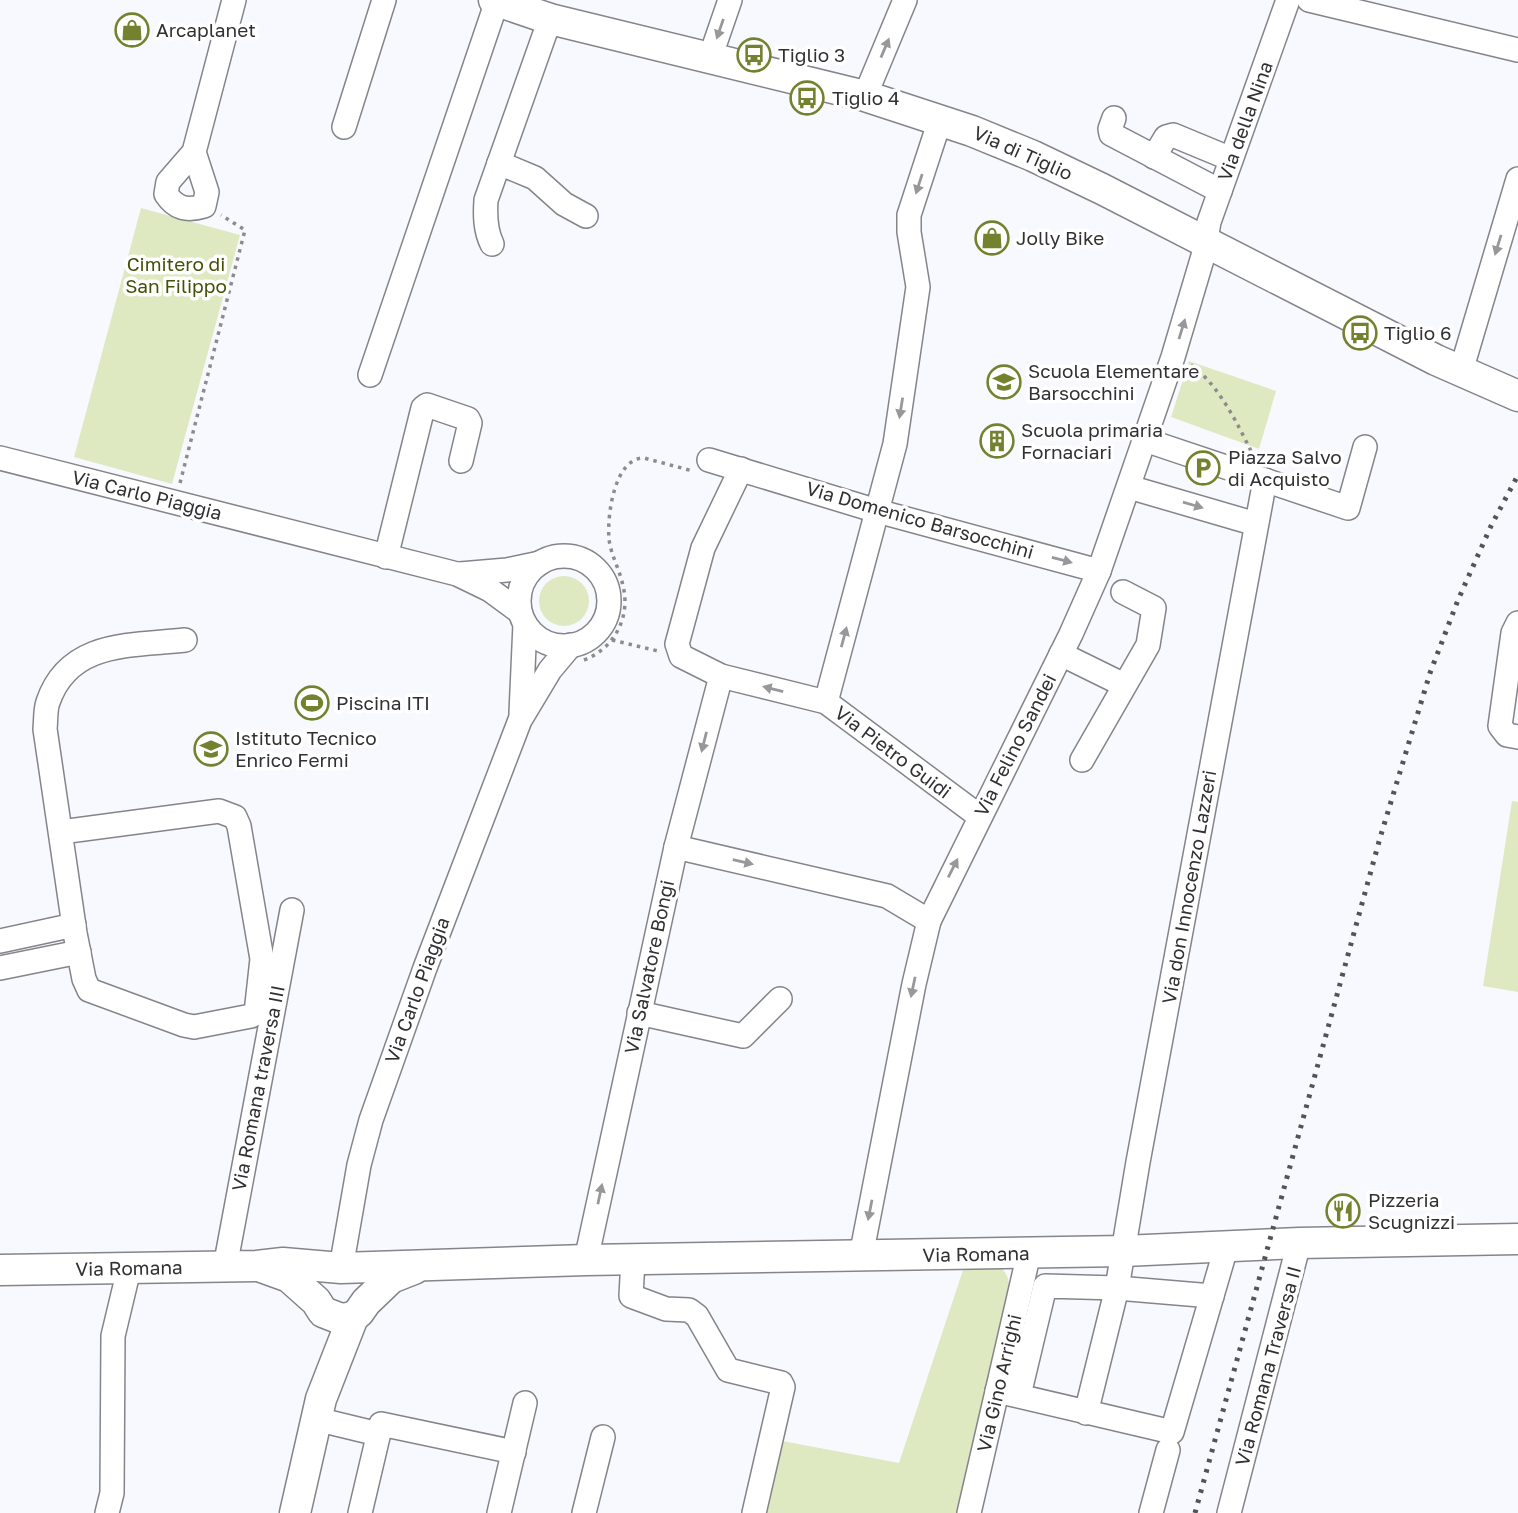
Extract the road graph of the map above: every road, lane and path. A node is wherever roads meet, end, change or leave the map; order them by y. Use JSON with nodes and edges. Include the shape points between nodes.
{"nodes":[{"id":1,"x":234,"y":0,"type":"edge"},
{"id":2,"x":384,"y":0,"type":"edge"},
{"id":3,"x":730,"y":0,"type":"edge"},
{"id":4,"x":905,"y":0,"type":"edge"},
{"id":5,"x":1288,"y":0,"type":"edge"},
{"id":6,"x":1309,"y":0,"type":"edge"},
{"id":7,"x":496,"y":1,"type":"edge"},
{"id":8,"x":550,"y":19,"type":"junction"},
{"id":9,"x":1518,"y":50,"type":"edge"},
{"id":10,"x":710,"y":58,"type":"junction"},
{"id":11,"x":864,"y":96,"type":"junction"},
{"id":12,"x":1114,"y":118,"type":"dead end"},
{"id":13,"x":940,"y":120,"type":"junction"},
{"id":14,"x":344,"y":127,"type":"dead end"},
{"id":15,"x":194,"y":152,"type":"junction"},
{"id":16,"x":1154,"y":157,"type":"junction"},
{"id":17,"x":1231,"y":159,"type":"junction"},
{"id":18,"x":499,"y":163,"type":"junction"},
{"id":19,"x":1518,"y":179,"type":"edge"},
{"id":20,"x":1220,"y":191,"type":"junction"},
{"id":21,"x":204,"y":206,"type":"junction"},
{"id":22,"x":586,"y":216,"type":"dead end"},
{"id":23,"x":1207,"y":243,"type":"junction"},
{"id":24,"x":492,"y":244,"type":"dead end"},
{"id":25,"x":1173,"y":357,"type":"junction"},
{"id":26,"x":1461,"y":370,"type":"junction"},
{"id":27,"x":370,"y":375,"type":"dead end"},
{"id":28,"x":1518,"y":396,"type":"edge"},
{"id":29,"x":1145,"y":440,"type":"junction"},
{"id":30,"x":1365,"y":447,"type":"dead end"},
{"id":31,"x":0,"y":458,"type":"edge"},
{"id":32,"x":709,"y":460,"type":"joint"},
{"id":33,"x":461,"y":461,"type":"dead end"},
{"id":34,"x":741,"y":469,"type":"junction"},
{"id":35,"x":1265,"y":480,"type":"junction"},
{"id":36,"x":1129,"y":487,"type":"junction"},
{"id":37,"x":175,"y":502,"type":"junction"},
{"id":38,"x":877,"y":511,"type":"junction"},
{"id":39,"x":1256,"y":524,"type":"junction"},
{"id":40,"x":386,"y":557,"type":"junction"},
{"id":41,"x":540,"y":563,"type":"junction"},
{"id":42,"x":1099,"y":571,"type":"junction"},
{"id":43,"x":457,"y":575,"type":"junction"},
{"id":44,"x":1123,"y":592,"type":"dead end"},
{"id":45,"x":523,"y":618,"type":"junction"},
{"id":46,"x":1518,"y":623,"type":"edge"},
{"id":47,"x":185,"y":640,"type":"dead end"},
{"id":48,"x":612,"y":640,"type":"junction"},
{"id":49,"x":576,"y":653,"type":"junction"},
{"id":50,"x":1061,"y":654,"type":"junction"},
{"id":51,"x":681,"y":656,"type":"junction"},
{"id":52,"x":721,"y":676,"type":"junction"},
{"id":53,"x":1124,"y":685,"type":"junction"},
{"id":54,"x":826,"y":702,"type":"junction"},
{"id":55,"x":520,"y":720,"type":"junction"},
{"id":56,"x":1518,"y":737,"type":"edge"},
{"id":57,"x":1082,"y":760,"type":"dead end"},
{"id":58,"x":979,"y":816,"type":"junction"},
{"id":59,"x":61,"y":832,"type":"junction"},
{"id":60,"x":676,"y":847,"type":"junction"},
{"id":61,"x":292,"y":910,"type":"dead end"},
{"id":62,"x":929,"y":921,"type":"junction"},
{"id":63,"x":74,"y":926,"type":"junction"},
{"id":64,"x":0,"y":941,"type":"edge"},
{"id":65,"x":79,"y":952,"type":"junction"},
{"id":66,"x":0,"y":968,"type":"edge"},
{"id":67,"x":780,"y":999,"type":"dead end"},
{"id":68,"x":639,"y":1013,"type":"junction"},
{"id":69,"x":1518,"y":1239,"type":"edge"},
{"id":70,"x":1299,"y":1243,"type":"junction"},
{"id":71,"x":1226,"y":1248,"type":"junction"},
{"id":72,"x":1124,"y":1251,"type":"junction"},
{"id":73,"x":1030,"y":1253,"type":"junction"},
{"id":74,"x":861,"y":1256,"type":"junction"},
{"id":75,"x":586,"y":1260,"type":"junction"},
{"id":76,"x":633,"y":1260,"type":"junction"},
{"id":77,"x":434,"y":1264,"type":"junction"},
{"id":78,"x":257,"y":1266,"type":"junction"},
{"id":79,"x":225,"y":1267,"type":"junction"},
{"id":80,"x":341,"y":1268,"type":"junction"},
{"id":81,"x":129,"y":1269,"type":"junction"},
{"id":82,"x":0,"y":1270,"type":"edge"},
{"id":83,"x":1117,"y":1288,"type":"junction"},
{"id":84,"x":1212,"y":1296,"type":"junction"},
{"id":85,"x":319,"y":1307,"type":"junction"},
{"id":86,"x":359,"y":1309,"type":"junction"},
{"id":87,"x":1008,"y":1393,"type":"junction"},
{"id":88,"x":526,"y":1403,"type":"dead end"},
{"id":89,"x":319,"y":1409,"type":"junction"},
{"id":90,"x":1086,"y":1413,"type":"junction"},
{"id":91,"x":378,"y":1434,"type":"junction"},
{"id":92,"x":603,"y":1437,"type":"dead end"},
{"id":93,"x":1168,"y":1450,"type":"dead end"},
{"id":94,"x":514,"y":1451,"type":"junction"},
{"id":95,"x":107,"y":1513,"type":"edge"},
{"id":96,"x":295,"y":1513,"type":"edge"},
{"id":97,"x":360,"y":1513,"type":"edge"},
{"id":98,"x":499,"y":1513,"type":"edge"},
{"id":99,"x":584,"y":1513,"type":"edge"},
{"id":100,"x":754,"y":1513,"type":"edge"},
{"id":101,"x":969,"y":1513,"type":"edge"},
{"id":102,"x":1151,"y":1513,"type":"edge"},
{"id":103,"x":1229,"y":1513,"type":"edge"}],
"edges":[{"from":1,"to":15,"type":"street"},
{"from":2,"to":14,"type":"street"},
{"from":3,"to":10,"type":"street","one_way":true},
{"from":11,"to":4,"type":"street","one_way":true},
{"from":5,"to":17,"type":"street","name":"Via della Nina"},
{"from":6,"to":9,"type":"street"},
{"from":7,"to":8,"type":"main road","name":"Via di Tiglio"},
{"from":7,"to":27,"type":"street"},
{"from":8,"to":10,"type":"main road","name":"Via di Tiglio"},
{"from":8,"to":18,"type":"street"},
{"from":10,"to":11,"type":"main road","name":"Via di Tiglio"},
{"from":11,"to":13,"type":"main road","name":"Via di Tiglio"},
{"from":12,"to":16,"type":"street","via":[[1111,134]]},
{"from":13,"to":23,"type":"main road","name":"Via di Tiglio","via":[[1033,156]]},
{"from":13,"to":38,"type":"street","one_way":true,"via":[[909,215],[918,287],[895,444]]},
{"from":15,"to":21,"type":"street","via":[[207,192]]},
{"from":15,"to":21,"type":"street","via":[[168,182],[166,194],[180,208]]},
{"from":16,"to":17,"type":"street","via":[[1166,137],[1173,135]]},
{"from":16,"to":20,"type":"street"},
{"from":17,"to":20,"type":"street","name":"Via della Nina"},
{"from":18,"to":22,"type":"street","via":[[535,178],[564,204]]},
{"from":18,"to":24,"type":"street","via":[[486,200]]},
{"from":19,"to":26,"type":"street","one_way":true},
{"from":20,"to":23,"type":"street","name":"Via della Nina"},
{"from":21,"to":37,"type":"path","via":[[246,230]]},
{"from":25,"to":23,"type":"street","name":"Via Felino Sandei","one_way":true},
{"from":23,"to":26,"type":"main road","name":"Via di Tiglio"},
{"from":25,"to":29,"type":"street","name":"Via Felino Sandei"},
{"from":25,"to":35,"type":"path","via":[[1194,367],[1216,392],[1233,415]]},
{"from":26,"to":28,"type":"main road","name":"Via di Tiglio"},
{"from":29,"to":35,"type":"street"},
{"from":29,"to":36,"type":"street","name":"Via Felino Sandei"},
{"from":30,"to":35,"type":"street","via":[[1348,508]]},
{"from":31,"to":37,"type":"street","name":"Via Carlo Piaggia"},
{"from":32,"to":34,"type":"street","name":"Via Domenico Barsocchini"},
{"from":32,"to":48,"type":"path","via":[[704,474],[643,458],[631,460],[623,469],[610,514],[609,542],[626,599],[624,617]]},
{"from":33,"to":40,"type":"street","via":[[468,419],[427,405]]},
{"from":34,"to":38,"type":"street","name":"Via Domenico Barsocchini"},
{"from":34,"to":51,"type":"street","via":[[703,548],[677,643]]},
{"from":35,"to":39,"type":"street","name":"Via don Innocenzo Lazzeri"},
{"from":36,"to":39,"type":"street","one_way":true},
{"from":36,"to":42,"type":"street","name":"Via Felino Sandei"},
{"from":37,"to":40,"type":"street","name":"Via Carlo Piaggia"},
{"from":38,"to":42,"type":"street","name":"Via Domenico Barsocchini","one_way":true},
{"from":54,"to":38,"type":"street","one_way":true},
{"from":39,"to":72,"type":"street","name":"Via don Innocenzo Lazzeri"},
{"from":40,"to":43,"type":"street","name":"Via Carlo Piaggia"},
{"from":41,"to":43,"type":"street","name":"Via Carlo Piaggia"},
{"from":41,"to":45,"type":"street","via":[[522,585]]},
{"from":41,"to":49,"type":"street","via":[[576,557],[596,569],[607,588],[609,603],[602,625]]},
{"from":42,"to":50,"type":"street","name":"Via Felino Sandei"},
{"from":43,"to":45,"type":"street","name":"Via Carlo Piaggia","via":[[490,590]]},
{"from":44,"to":53,"type":"street","via":[[1154,608],[1147,645]]},
{"from":45,"to":49,"type":"street","via":[[545,642]]},
{"from":45,"to":55,"type":"street","name":"Via Carlo Piaggia"},
{"from":46,"to":56,"type":"street","via":[[1500,726],[1507,735]]},
{"from":47,"to":59,"type":"street","via":[[100,650],[83,656],[58,683],[47,703],[45,729]]},
{"from":48,"to":49,"type":"path","via":[[597,654]]},
{"from":48,"to":51,"type":"path"},
{"from":49,"to":55,"type":"street","name":"Via Carlo Piaggia","via":[[550,670]]},
{"from":50,"to":53,"type":"street"},
{"from":50,"to":58,"type":"street","name":"Via Felino Sandei"},
{"from":51,"to":52,"type":"street"},
{"from":54,"to":52,"type":"street","name":"Via Pietro Guidi","one_way":true},
{"from":52,"to":60,"type":"street","name":"Via Salvatore Bongi","one_way":true},
{"from":53,"to":57,"type":"street"},
{"from":54,"to":58,"type":"street","name":"Via Pietro Guidi"},
{"from":55,"to":80,"type":"street","name":"Via Carlo Piaggia","via":[[371,1119]]},
{"from":62,"to":58,"type":"street","name":"Via Felino Sandei","one_way":true},
{"from":59,"to":63,"type":"street"},
{"from":59,"to":65,"type":"street","via":[[219,811],[235,817],[262,959],[256,1013],[194,1027],[184,1025],[89,990]]},
{"from":60,"to":62,"type":"street","one_way":true,"via":[[887,896]]},
{"from":60,"to":68,"type":"street","name":"Via Salvatore Bongi"},
{"from":61,"to":79,"type":"street","name":"Via Romana traversa III"},
{"from":62,"to":74,"type":"street","name":"Via Felino Sandei","one_way":true},
{"from":63,"to":64,"type":"street"},
{"from":63,"to":65,"type":"street"},
{"from":65,"to":66,"type":"street"},
{"from":67,"to":68,"type":"street","via":[[743,1036]]},
{"from":75,"to":68,"type":"street","name":"Via Salvatore Bongi","one_way":true},
{"from":69,"to":70,"type":"main road","name":"Via Romana"},
{"from":70,"to":71,"type":"main road","name":"Via Romana"},
{"from":70,"to":103,"type":"street","name":"Via Romana Traversa II"},
{"from":71,"to":72,"type":"main road","name":"Via Romana"},
{"from":71,"to":84,"type":"street"},
{"from":72,"to":73,"type":"main road","name":"Via Romana"},
{"from":72,"to":83,"type":"street","name":"Via don Innocenzo Lazzeri"},
{"from":73,"to":74,"type":"main road","name":"Via Romana"},
{"from":73,"to":87,"type":"street","name":"Via Gino Arrighi"},
{"from":74,"to":76,"type":"main road","name":"Via Romana"},
{"from":75,"to":76,"type":"main road","name":"Via Romana"},
{"from":75,"to":77,"type":"main road","name":"Via Romana"},
{"from":76,"to":100,"type":"street","via":[[631,1296],[666,1309],[689,1310],[728,1370],[783,1387]]},
{"from":77,"to":80,"type":"main road","name":"Via Romana"},
{"from":77,"to":86,"type":"main road","name":"Via Romana","via":[[391,1278]]},
{"from":78,"to":79,"type":"main road","name":"Via Romana"},
{"from":78,"to":80,"type":"main road","name":"Via Romana"},
{"from":78,"to":85,"type":"main road","name":"Via Romana","via":[[289,1277]]},
{"from":79,"to":81,"type":"main road","name":"Via Romana"},
{"from":80,"to":85,"type":"main road","via":[[321,1277],[315,1288]]},
{"from":80,"to":86,"type":"main road","via":[[354,1271],[363,1280],[367,1291]]},
{"from":81,"to":82,"type":"main road","name":"Via Romana"},
{"from":81,"to":95,"type":"street","via":[[113,1336],[112,1493]]},
{"from":83,"to":84,"type":"street"},
{"from":83,"to":87,"type":"street","via":[[1045,1286]]},
{"from":83,"to":90,"type":"street","name":"Via don Innocenzo Lazzeri"},
{"from":84,"to":90,"type":"street","via":[[1172,1432]]},
{"from":85,"to":86,"type":"main road","via":[[336,1319]]},
{"from":85,"to":89,"type":"main road"},
{"from":86,"to":89,"type":"main road"},
{"from":87,"to":90,"type":"street"},
{"from":87,"to":101,"type":"street","name":"Via Gino Arrighi"},
{"from":88,"to":94,"type":"street"},
{"from":89,"to":91,"type":"street"},
{"from":89,"to":96,"type":"main road"},
{"from":91,"to":94,"type":"street","via":[[381,1424]]},
{"from":91,"to":97,"type":"street"},
{"from":92,"to":99,"type":"street"},
{"from":93,"to":102,"type":"street"},
{"from":94,"to":98,"type":"street"}]}
